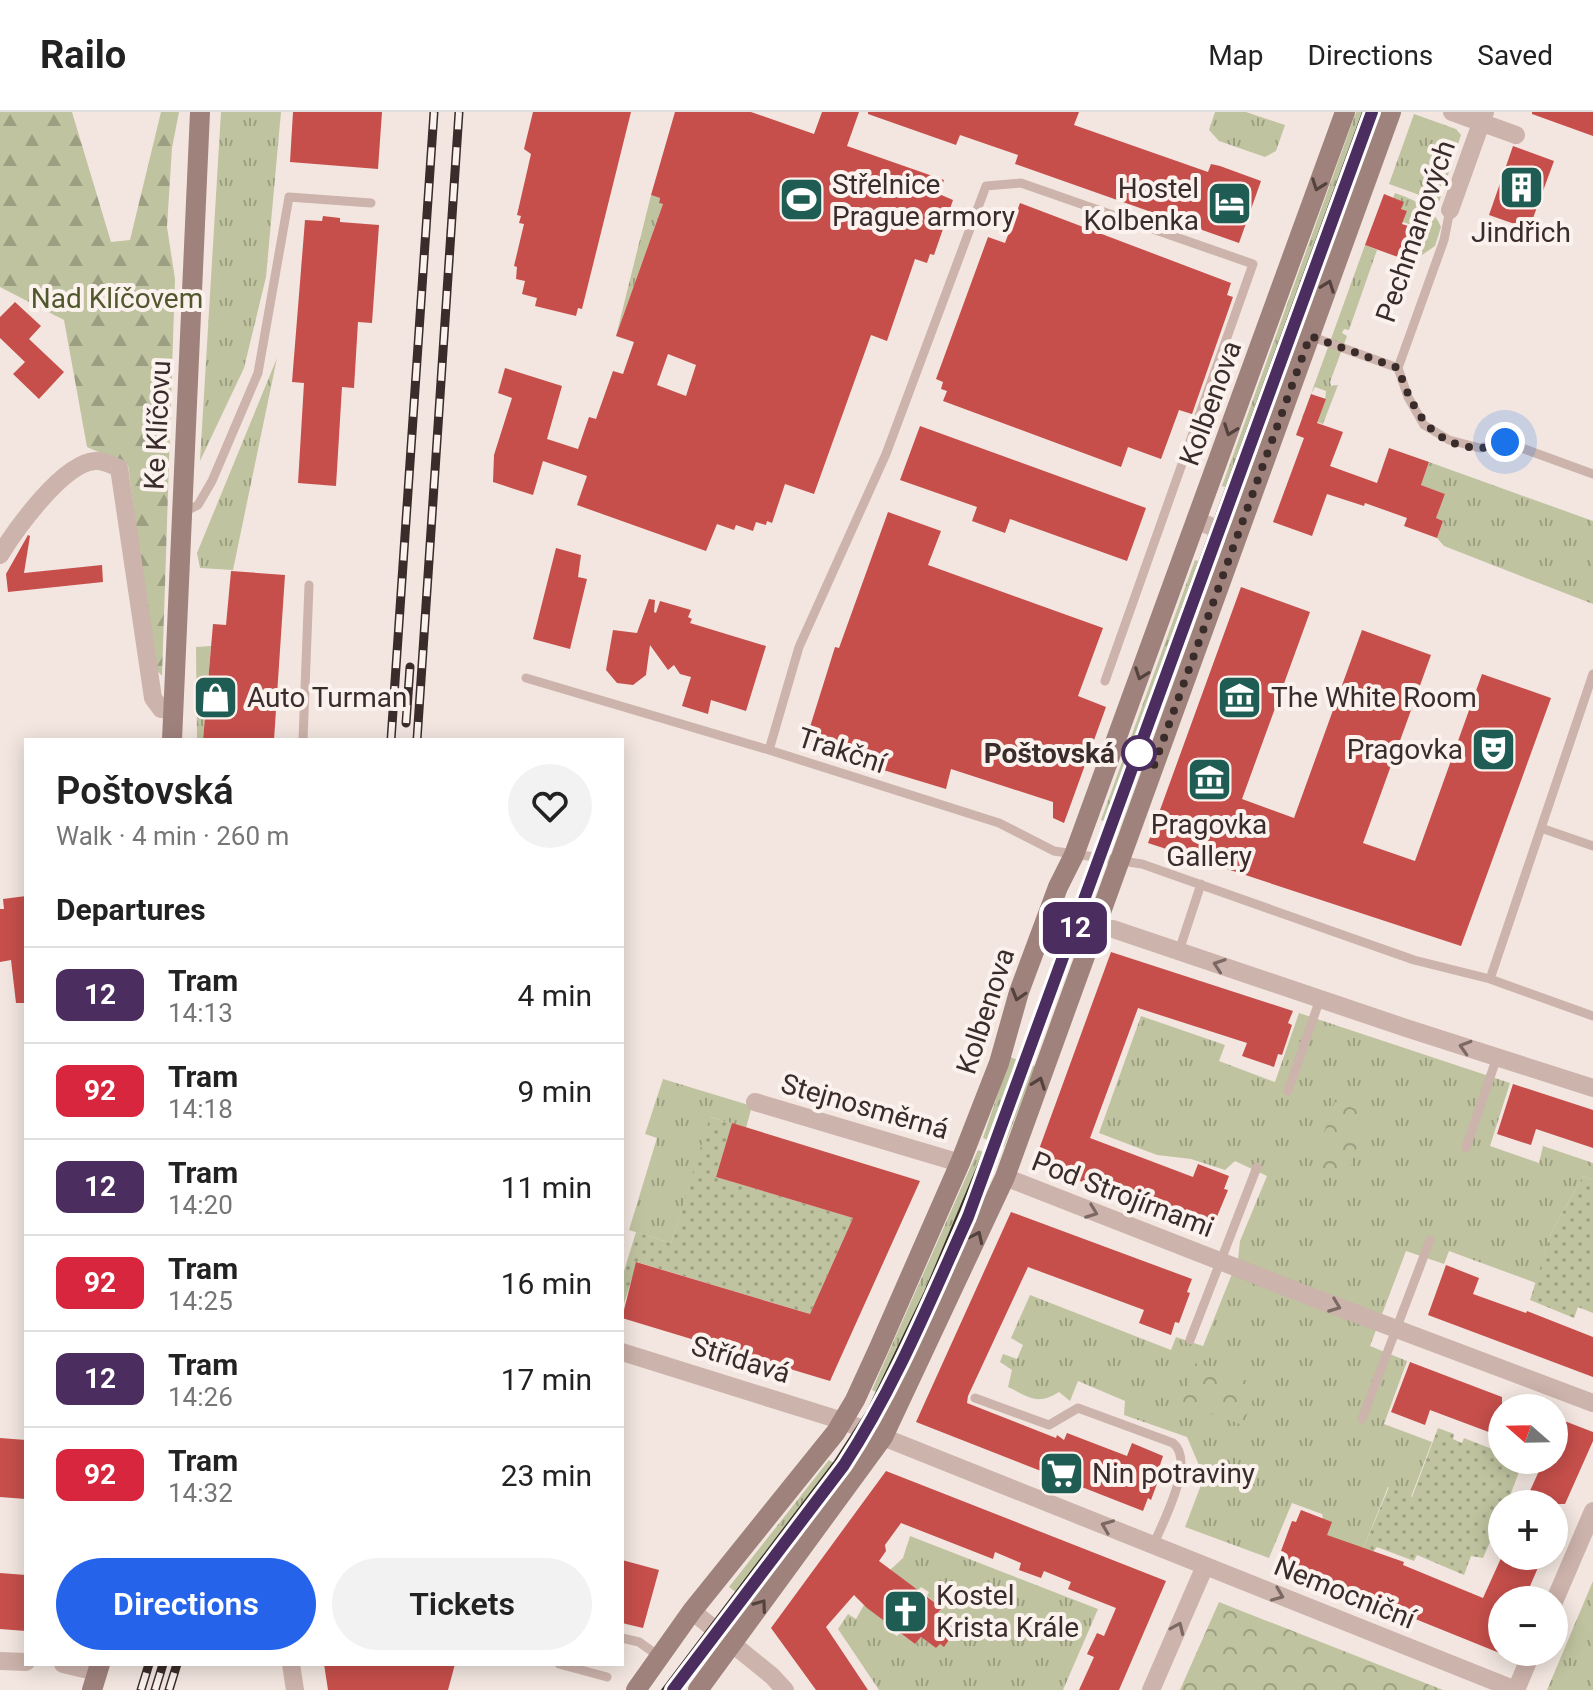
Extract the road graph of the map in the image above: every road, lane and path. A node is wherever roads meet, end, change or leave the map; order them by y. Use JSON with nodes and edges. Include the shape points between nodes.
{"nodes":[{"id":1,"x":200,"y":112,"type":"edge"},
{"id":2,"x":1345,"y":112,"type":"edge"},
{"id":3,"x":1391,"y":112,"type":"edge"},
{"id":4,"x":1452,"y":112,"type":"edge"},
{"id":5,"x":1483,"y":117,"type":"edge"},
{"id":6,"x":1516,"y":135,"type":"dead end"},
{"id":7,"x":371,"y":203,"type":"dead end"},
{"id":8,"x":1450,"y":210,"type":"joint"},
{"id":9,"x":1310,"y":336,"type":"junction"},
{"id":10,"x":1398,"y":368,"type":"junction"},
{"id":11,"x":1593,"y":474,"type":"edge"},
{"id":12,"x":181,"y":513,"type":"junction"},
{"id":13,"x":1197,"y":521,"type":"junction"},
{"id":14,"x":1237,"y":536,"type":"junction"},
{"id":15,"x":0,"y":555,"type":"edge"},
{"id":16,"x":309,"y":585,"type":"dead end"},
{"id":17,"x":1593,"y":674,"type":"edge"},
{"id":18,"x":526,"y":678,"type":"dead end"},
{"id":19,"x":1105,"y":681,"type":"dead end"},
{"id":20,"x":173,"y":710,"type":"junction"},
{"id":21,"x":172,"y":738,"type":"edge"},
{"id":22,"x":303,"y":738,"type":"edge"},
{"id":23,"x":769,"y":750,"type":"junction"},
{"id":24,"x":1541,"y":828,"type":"junction"},
{"id":25,"x":1593,"y":846,"type":"edge"},
{"id":26,"x":1074,"y":855,"type":"junction"},
{"id":27,"x":1120,"y":860,"type":"junction"},
{"id":28,"x":1201,"y":884,"type":"junction"},
{"id":29,"x":1113,"y":929,"type":"dead end"},
{"id":30,"x":1179,"y":951,"type":"junction"},
{"id":31,"x":1490,"y":979,"type":"junction"},
{"id":32,"x":1320,"y":999,"type":"junction"},
{"id":33,"x":1593,"y":1016,"type":"edge"},
{"id":34,"x":1497,"y":1057,"type":"junction"},
{"id":35,"x":1593,"y":1088,"type":"edge"},
{"id":36,"x":1288,"y":1091,"type":"dead end"},
{"id":37,"x":755,"y":1102,"type":"dead end"},
{"id":38,"x":1466,"y":1148,"type":"dead end"},
{"id":39,"x":960,"y":1163,"type":"junction"},
{"id":40,"x":1257,"y":1167,"type":"dead end"},
{"id":41,"x":1005,"y":1177,"type":"junction"},
{"id":42,"x":1430,"y":1240,"type":"dead end"},
{"id":43,"x":1220,"y":1262,"type":"junction"},
{"id":44,"x":1397,"y":1330,"type":"junction"},
{"id":45,"x":1190,"y":1340,"type":"dead end"},
{"id":46,"x":624,"y":1353,"type":"edge"},
{"id":47,"x":975,"y":1398,"type":"dead end"},
{"id":48,"x":1593,"y":1403,"type":"edge"},
{"id":49,"x":1362,"y":1419,"type":"dead end"},
{"id":50,"x":843,"y":1421,"type":"junction"},
{"id":51,"x":883,"y":1437,"type":"junction"},
{"id":52,"x":1593,"y":1511,"type":"edge"},
{"id":53,"x":1154,"y":1544,"type":"junction"},
{"id":54,"x":1205,"y":1566,"type":"junction"},
{"id":55,"x":1561,"y":1586,"type":"edge"},
{"id":56,"x":692,"y":1611,"type":"junction"},
{"id":57,"x":624,"y":1638,"type":"edge"},
{"id":58,"x":732,"y":1644,"type":"junction"},
{"id":59,"x":660,"y":1657,"type":"junction"},
{"id":60,"x":0,"y":1661,"type":"edge"},
{"id":61,"x":24,"y":1662,"type":"edge"},
{"id":62,"x":69,"y":1666,"type":"edge"},
{"id":63,"x":291,"y":1666,"type":"edge"},
{"id":64,"x":566,"y":1666,"type":"edge"},
{"id":65,"x":1526,"y":1666,"type":"edge"},
{"id":66,"x":96,"y":1675,"type":"edge"},
{"id":67,"x":607,"y":1677,"type":"dead end"},
{"id":68,"x":295,"y":1690,"type":"edge"},
{"id":69,"x":636,"y":1690,"type":"edge"},
{"id":70,"x":698,"y":1690,"type":"edge"},
{"id":71,"x":785,"y":1690,"type":"edge"},
{"id":72,"x":1151,"y":1690,"type":"edge"},
{"id":73,"x":1516,"y":1690,"type":"edge"}],
"edges":[{"from":1,"to":12,"type":"main road","name":"Ke Klíčovu"},
{"from":2,"to":13,"type":"main road","name":"Kolbenova","one_way":true},
{"from":9,"to":3,"type":"main road","one_way":true},
{"from":4,"to":5,"type":"street"},
{"from":5,"to":6,"type":"street"},
{"from":5,"to":8,"type":"street","name":"Pechmanových"},
{"from":7,"to":12,"type":"lane","via":[[289,197],[258,373],[212,481],[198,505]]},
{"from":8,"to":10,"type":"lane","name":"Pechmanových"},
{"from":9,"to":10,"type":"lane"},
{"from":9,"to":14,"type":"main road"},
{"from":10,"to":11,"type":"lane","via":[[1424,425],[1449,440],[1480,448],[1505,442]]},
{"from":12,"to":20,"type":"main road","name":"Ke Klíčovu"},
{"from":13,"to":14,"type":"street"},
{"from":13,"to":26,"type":"main road","name":"Kolbenova","one_way":true},
{"from":14,"to":27,"type":"main road"},
{"from":15,"to":20,"type":"street","via":[[38,503],[73,469],[95,461],[119,468],[153,698],[161,709]]},
{"from":16,"to":22,"type":"lane"},
{"from":17,"to":24,"type":"lane"},
{"from":18,"to":23,"type":"lane","name":"Trakční"},
{"from":19,"to":23,"type":"lane","via":[[1253,264],[1021,183],[986,186],[886,454],[799,647]]},
{"from":20,"to":21,"type":"main road","name":"Ke Klíčovu"},
{"from":23,"to":26,"type":"lane","name":"Trakční","via":[[999,823],[1054,851]]},
{"from":24,"to":25,"type":"lane"},
{"from":24,"to":31,"type":"lane"},
{"from":26,"to":27,"type":"lane","name":"Trakční"},
{"from":26,"to":39,"type":"main road","name":"Kolbenova","one_way":true,"via":[[1019,992],[999,1063]]},
{"from":27,"to":28,"type":"lane","name":"Trakční"},
{"from":41,"to":27,"type":"main road","one_way":true},
{"from":28,"to":30,"type":"lane"},
{"from":28,"to":31,"type":"lane","name":"Trakční","via":[[1414,960]]},
{"from":29,"to":30,"type":"street"},
{"from":32,"to":30,"type":"street","one_way":true},
{"from":31,"to":33,"type":"lane","name":"Trakční"},
{"from":34,"to":32,"type":"street","one_way":true},
{"from":32,"to":36,"type":"lane"},
{"from":34,"to":35,"type":"street"},
{"from":34,"to":38,"type":"lane"},
{"from":37,"to":39,"type":"street","name":"Stejnosměrná"},
{"from":39,"to":50,"type":"main road","name":"Kolbenova"},
{"from":40,"to":43,"type":"lane","name":"Pod Strojírnami"},
{"from":41,"to":43,"type":"street","name":"Pod Strojírnami","one_way":true},
{"from":51,"to":41,"type":"main road","one_way":true},
{"from":42,"to":44,"type":"lane"},
{"from":43,"to":44,"type":"street","name":"Pod Strojírnami","one_way":true},
{"from":43,"to":45,"type":"lane","name":"Pod Strojírnami"},
{"from":44,"to":48,"type":"street","name":"Pod Strojírnami"},
{"from":44,"to":49,"type":"lane"},
{"from":46,"to":50,"type":"street","name":"Střídavá"},
{"from":47,"to":53,"type":"lane","via":[[1049,1425],[1078,1408],[1173,1443],[1183,1455],[1181,1473]]},
{"from":50,"to":51,"type":"street","name":"Nemocniční"},
{"from":50,"to":56,"type":"main road","name":"Kolbenova"},
{"from":53,"to":51,"type":"street","name":"Nemocniční","one_way":true},
{"from":58,"to":51,"type":"main road","one_way":true},
{"from":52,"to":55,"type":"street"},
{"from":53,"to":54,"type":"street","name":"Nemocniční"},
{"from":72,"to":54,"type":"street","one_way":true},
{"from":54,"to":73,"type":"street","name":"Nemocniční","one_way":true},
{"from":56,"to":58,"type":"street"},
{"from":56,"to":59,"type":"main road","name":"Kolbenova"},
{"from":57,"to":59,"type":"lane"},
{"from":58,"to":70,"type":"main road"},
{"from":58,"to":71,"type":"street"},
{"from":59,"to":69,"type":"main road","name":"Kolbenova"},
{"from":60,"to":61,"type":"street"},
{"from":62,"to":66,"type":"street"},
{"from":63,"to":68,"type":"street"},
{"from":64,"to":67,"type":"lane"},
{"from":65,"to":73,"type":"street"}]}
